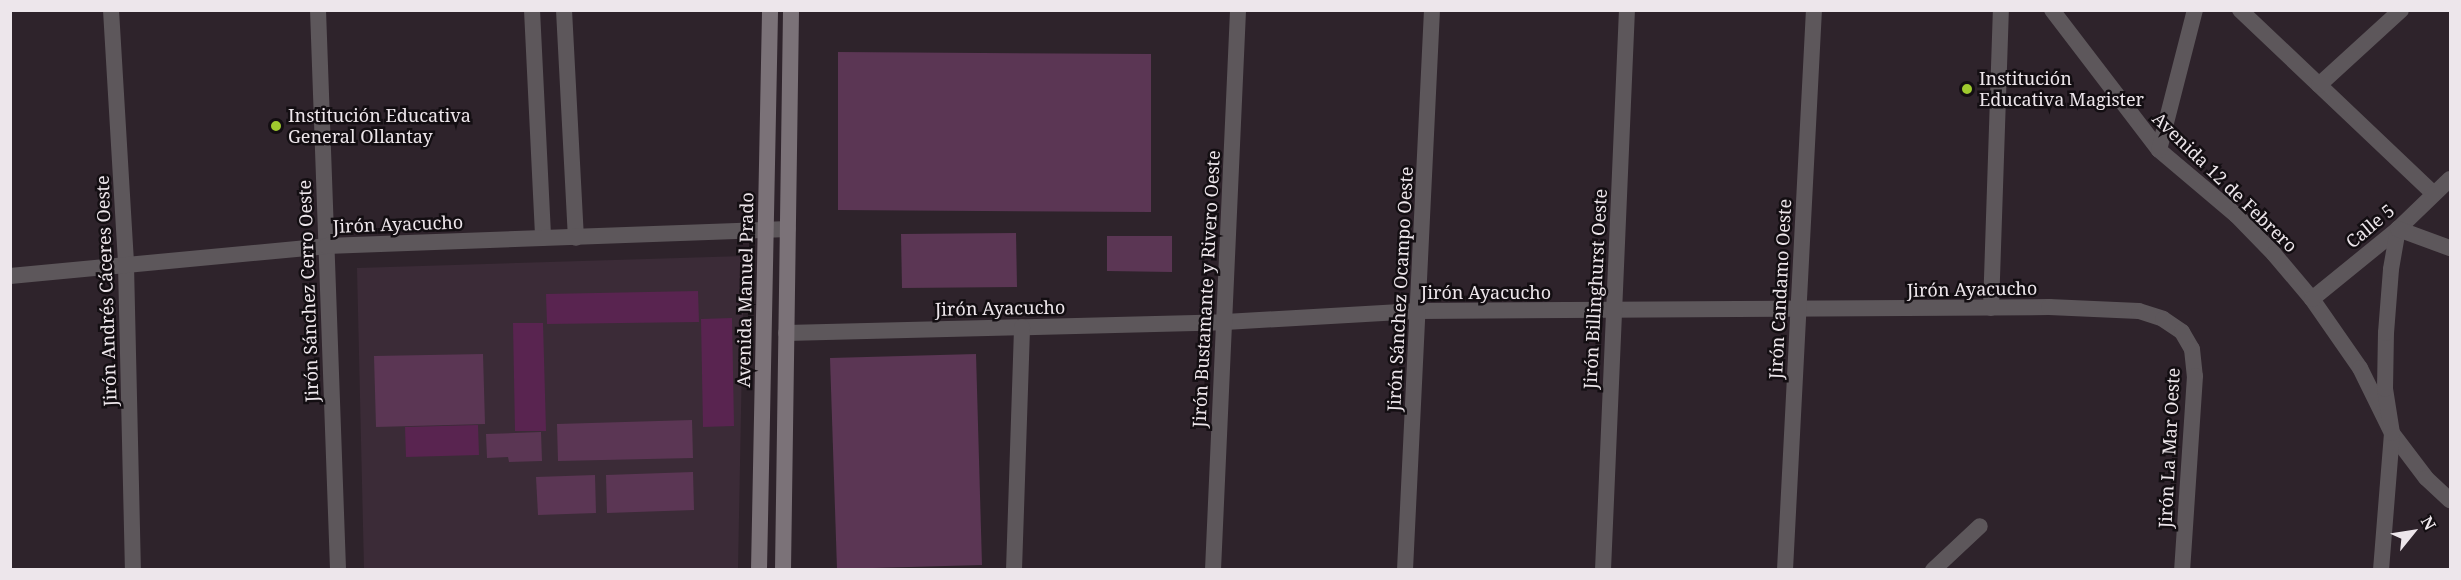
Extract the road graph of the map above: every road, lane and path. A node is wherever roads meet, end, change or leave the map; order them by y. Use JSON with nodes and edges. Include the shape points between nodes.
{"nodes":[{"id":1,"x":111,"y":10,"type":"edge"},
{"id":2,"x":318,"y":10,"type":"edge"},
{"id":3,"x":532,"y":10,"type":"edge"},
{"id":4,"x":564,"y":10,"type":"edge"},
{"id":5,"x":770,"y":10,"type":"edge"},
{"id":6,"x":790,"y":10,"type":"edge"},
{"id":7,"x":1238,"y":10,"type":"edge"},
{"id":8,"x":1432,"y":10,"type":"edge"},
{"id":9,"x":1627,"y":10,"type":"edge"},
{"id":10,"x":1814,"y":10,"type":"edge"},
{"id":11,"x":2001,"y":10,"type":"edge"},
{"id":12,"x":2052,"y":10,"type":"edge"},
{"id":13,"x":2195,"y":10,"type":"edge"},
{"id":14,"x":2240,"y":10,"type":"edge"},
{"id":15,"x":2401,"y":10,"type":"edge"},
{"id":16,"x":2319,"y":85,"type":"junction"},
{"id":17,"x":2159,"y":150,"type":"junction"},
{"id":18,"x":2451,"y":179,"type":"edge"},
{"id":19,"x":2434,"y":194,"type":"junction"},
{"id":20,"x":788,"y":229,"type":"junction"},
{"id":21,"x":2398,"y":229,"type":"junction"},
{"id":22,"x":766,"y":230,"type":"junction"},
{"id":23,"x":543,"y":238,"type":"junction"},
{"id":24,"x":576,"y":238,"type":"junction"},
{"id":25,"x":326,"y":246,"type":"junction"},
{"id":26,"x":2451,"y":248,"type":"edge"},
{"id":27,"x":126,"y":265,"type":"junction"},
{"id":28,"x":10,"y":276,"type":"edge"},
{"id":29,"x":2312,"y":299,"type":"junction"},
{"id":30,"x":1991,"y":308,"type":"junction"},
{"id":31,"x":1798,"y":310,"type":"junction"},
{"id":32,"x":1418,"y":311,"type":"junction"},
{"id":33,"x":1613,"y":311,"type":"junction"},
{"id":34,"x":1225,"y":322,"type":"junction"},
{"id":35,"x":1022,"y":327,"type":"junction"},
{"id":36,"x":2182,"y":332,"type":"joint"},
{"id":37,"x":786,"y":333,"type":"junction"},
{"id":38,"x":2392,"y":433,"type":"junction"},
{"id":39,"x":2451,"y":500,"type":"edge"},
{"id":40,"x":1980,"y":526,"type":"dead end"},
{"id":41,"x":134,"y":570,"type":"edge"},
{"id":42,"x":338,"y":570,"type":"edge"},
{"id":43,"x":759,"y":570,"type":"edge"},
{"id":44,"x":783,"y":570,"type":"edge"},
{"id":45,"x":1014,"y":570,"type":"edge"},
{"id":46,"x":1213,"y":570,"type":"edge"},
{"id":47,"x":1405,"y":570,"type":"edge"},
{"id":48,"x":1603,"y":570,"type":"edge"},
{"id":49,"x":1785,"y":570,"type":"edge"},
{"id":50,"x":1933,"y":570,"type":"edge"},
{"id":51,"x":2182,"y":570,"type":"edge"},
{"id":52,"x":2381,"y":570,"type":"edge"}],
"edges":[{"from":1,"to":27,"type":"street","name":"Jirón Andrés Cáceres Oeste"},
{"from":2,"to":25,"type":"street","name":"Jirón Sánchez Cerro Oeste"},
{"from":3,"to":23,"type":"street"},
{"from":4,"to":24,"type":"street"},
{"from":5,"to":22,"type":"main road","name":"Avenida Manuel Prado"},
{"from":6,"to":20,"type":"main road"},
{"from":7,"to":34,"type":"street","name":"Jirón Bustamante y Rivero Oeste"},
{"from":8,"to":32,"type":"street","name":"Jirón Sánchez Ocampo Oeste"},
{"from":9,"to":33,"type":"street","name":"Jirón Billinghurst Oeste"},
{"from":10,"to":31,"type":"street","name":"Jirón Candamo Oeste"},
{"from":11,"to":30,"type":"street"},
{"from":12,"to":17,"type":"street","name":"Avenida 12 de Febrero"},
{"from":13,"to":17,"type":"street"},
{"from":14,"to":16,"type":"street"},
{"from":15,"to":16,"type":"street"},
{"from":16,"to":19,"type":"street"},
{"from":17,"to":29,"type":"street","name":"Avenida 12 de Febrero","via":[[2236,215]]},
{"from":18,"to":19,"type":"street","name":"Calle 5"},
{"from":19,"to":21,"type":"street","name":"Calle 5"},
{"from":20,"to":22,"type":"street","name":"Jirón Ayacucho"},
{"from":20,"to":37,"type":"main road"},
{"from":21,"to":26,"type":"street"},
{"from":21,"to":29,"type":"street","name":"Calle 5"},
{"from":21,"to":38,"type":"street","via":[[2384,360]]},
{"from":22,"to":24,"type":"street","name":"Jirón Ayacucho"},
{"from":22,"to":43,"type":"main road","name":"Avenida Manuel Prado"},
{"from":23,"to":24,"type":"street","name":"Jirón Ayacucho"},
{"from":23,"to":25,"type":"street","name":"Jirón Ayacucho"},
{"from":25,"to":27,"type":"street","name":"Jirón Ayacucho"},
{"from":25,"to":42,"type":"street","name":"Jirón Sánchez Cerro Oeste"},
{"from":27,"to":28,"type":"street","name":"Jirón Ayacucho"},
{"from":27,"to":41,"type":"street","name":"Jirón Andrés Cáceres Oeste"},
{"from":29,"to":38,"type":"street","name":"Avenida 12 de Febrero","via":[[2360,368]]},
{"from":30,"to":31,"type":"street","name":"Jirón Ayacucho"},
{"from":30,"to":36,"type":"street","name":"Jirón Ayacucho","via":[[2139,311],[2163,319]]},
{"from":31,"to":33,"type":"street","name":"Jirón Ayacucho"},
{"from":31,"to":49,"type":"street","name":"Jirón Candamo Oeste"},
{"from":32,"to":33,"type":"street","name":"Jirón Ayacucho"},
{"from":32,"to":34,"type":"street","name":"Jirón Ayacucho"},
{"from":32,"to":47,"type":"street","name":"Jirón Sánchez Ocampo Oeste"},
{"from":33,"to":48,"type":"street","name":"Jirón Billinghurst Oeste"},
{"from":34,"to":35,"type":"street","name":"Jirón Ayacucho"},
{"from":34,"to":46,"type":"street","name":"Jirón Bustamante y Rivero Oeste"},
{"from":35,"to":37,"type":"street","name":"Jirón Ayacucho"},
{"from":35,"to":45,"type":"street"},
{"from":36,"to":51,"type":"street","name":"Jirón La Mar Oeste","via":[[2192,349],[2195,376]]},
{"from":37,"to":44,"type":"main road"},
{"from":38,"to":39,"type":"street","name":"Avenida 12 de Febrero","via":[[2426,478]]},
{"from":38,"to":52,"type":"street"},
{"from":40,"to":50,"type":"street"}]}
